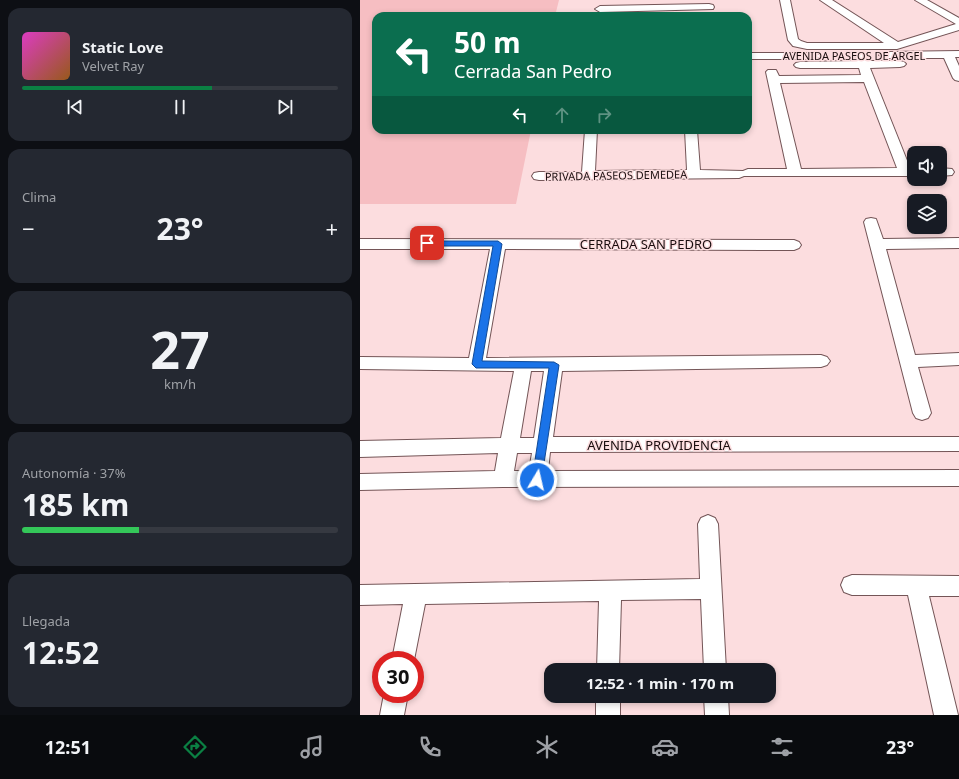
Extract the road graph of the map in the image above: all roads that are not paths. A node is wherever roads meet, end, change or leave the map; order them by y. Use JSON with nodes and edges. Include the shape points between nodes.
{"nodes":[{"id":1,"x":785,"y":0,"type":"edge"},
{"id":2,"x":825,"y":0,"type":"edge"},
{"id":3,"x":920,"y":0,"type":"edge"},
{"id":4,"x":600,"y":8,"type":"edge"},
{"id":5,"x":710,"y":8,"type":"edge"},
{"id":6,"x":959,"y":22,"type":"edge"},
{"id":7,"x":959,"y":28,"type":"edge"},
{"id":8,"x":897,"y":46,"type":"junction"},
{"id":9,"x":752,"y":56,"type":"edge"},
{"id":10,"x":955,"y":59,"type":"edge"},
{"id":11,"x":862,"y":60,"type":"junction"},
{"id":12,"x":752,"y":65,"type":"edge"},
{"id":13,"x":868,"y":78,"type":"junction"},
{"id":14,"x":959,"y":78,"type":"edge"},
{"id":15,"x":591,"y":134,"type":"edge"},
{"id":16,"x":691,"y":134,"type":"edge"},
{"id":17,"x":907,"y":165,"type":"edge"},
{"id":18,"x":907,"y":172,"type":"edge"},
{"id":19,"x":795,"y":173,"type":"junction"},
{"id":20,"x":694,"y":174,"type":"junction"},
{"id":21,"x":588,"y":175,"type":"junction"},
{"id":22,"x":539,"y":176,"type":"dead end"},
{"id":23,"x":871,"y":222,"type":"dead end"},
{"id":24,"x":959,"y":243,"type":"edge"},
{"id":25,"x":360,"y":244,"type":"edge"},
{"id":26,"x":498,"y":244,"type":"junction"},
{"id":27,"x":877,"y":244,"type":"junction"},
{"id":28,"x":794,"y":245,"type":"dead end"},
{"id":29,"x":959,"y":359,"type":"edge"},
{"id":30,"x":822,"y":361,"type":"dead end"},
{"id":31,"x":909,"y":361,"type":"junction"},
{"id":32,"x":360,"y":363,"type":"edge"},
{"id":33,"x":476,"y":364,"type":"junction"},
{"id":34,"x":524,"y":365,"type":"junction"},
{"id":35,"x":554,"y":365,"type":"junction"},
{"id":36,"x":922,"y":413,"type":"dead end"},
{"id":37,"x":959,"y":444,"type":"edge"},
{"id":38,"x":543,"y":445,"type":"junction"},
{"id":39,"x":509,"y":446,"type":"junction"},
{"id":40,"x":360,"y":449,"type":"edge"},
{"id":41,"x":959,"y":478,"type":"edge"},
{"id":42,"x":503,"y":480,"type":"junction"},
{"id":43,"x":537,"y":480,"type":"junction"},
{"id":44,"x":360,"y":482,"type":"edge"},
{"id":45,"x":708,"y":524,"type":"dead end"},
{"id":46,"x":852,"y":585,"type":"dead end"},
{"id":47,"x":916,"y":585,"type":"junction"},
{"id":48,"x":959,"y":586,"type":"edge"},
{"id":49,"x":711,"y":589,"type":"junction"},
{"id":50,"x":610,"y":590,"type":"junction"},
{"id":51,"x":416,"y":594,"type":"junction"},
{"id":52,"x":360,"y":595,"type":"edge"},
{"id":53,"x":405,"y":651,"type":"edge"},
{"id":54,"x":608,"y":663,"type":"edge"},
{"id":55,"x":715,"y":663,"type":"edge"},
{"id":56,"x":394,"y":703,"type":"edge"},
{"id":57,"x":608,"y":703,"type":"edge"},
{"id":58,"x":716,"y":703,"type":"edge"},
{"id":59,"x":392,"y":715,"type":"edge"},
{"id":60,"x":608,"y":715,"type":"edge"},
{"id":61,"x":717,"y":715,"type":"edge"},
{"id":62,"x":946,"y":715,"type":"edge"}],
"edges":[{"from":1,"to":8,"type":"street","via":[[792,40],[797,44]]},
{"from":2,"to":8,"type":"street"},
{"from":3,"to":6,"type":"street"},
{"from":4,"to":5,"type":"street"},
{"from":7,"to":8,"type":"street"},
{"from":9,"to":11,"type":"street","name":"AVENIDA PASEOS DE ARGEL"},
{"from":10,"to":11,"type":"street","name":"AVENIDA PASEOS DE ARGEL"},
{"from":10,"to":14,"type":"street"},
{"from":11,"to":12,"type":"street","name":"AVENIDA PASEOS DE ARGEL"},
{"from":11,"to":13,"type":"street"},
{"from":13,"to":17,"type":"street"},
{"from":13,"to":19,"type":"street","via":[[773,76]]},
{"from":15,"to":21,"type":"street"},
{"from":16,"to":20,"type":"street","name":"PRIVADA PASEOS DEMEDEA"},
{"from":18,"to":19,"type":"street","name":"PRIVADA PASEOS DEMEDEA"},
{"from":19,"to":20,"type":"street","name":"PRIVADA PASEOS DEMEDEA"},
{"from":20,"to":21,"type":"street","name":"PRIVADA PASEOS DEMEDEA"},
{"from":21,"to":22,"type":"street","name":"PRIVADA PASEOS DEMEDEA"},
{"from":23,"to":27,"type":"street"},
{"from":24,"to":27,"type":"street"},
{"from":25,"to":26,"type":"street","name":"CERRADA SAN PEDRO"},
{"from":26,"to":28,"type":"street","name":"CERRADA SAN PEDRO"},
{"from":26,"to":33,"type":"street"},
{"from":27,"to":31,"type":"street"},
{"from":29,"to":31,"type":"street"},
{"from":30,"to":35,"type":"street"},
{"from":31,"to":36,"type":"street"},
{"from":32,"to":33,"type":"street"},
{"from":33,"to":34,"type":"street"},
{"from":34,"to":35,"type":"street"},
{"from":34,"to":39,"type":"street"},
{"from":35,"to":38,"type":"street"},
{"from":37,"to":38,"type":"street","name":"AVENIDA PROVIDENCIA"},
{"from":38,"to":39,"type":"street","name":"AVENIDA PROVIDENCIA"},
{"from":38,"to":43,"type":"street"},
{"from":39,"to":40,"type":"street","name":"AVENIDA PROVIDENCIA"},
{"from":39,"to":42,"type":"street"},
{"from":41,"to":43,"type":"street"},
{"from":42,"to":43,"type":"street"},
{"from":42,"to":44,"type":"street"},
{"from":45,"to":49,"type":"street"},
{"from":46,"to":47,"type":"street"},
{"from":47,"to":48,"type":"street"},
{"from":47,"to":62,"type":"street"},
{"from":49,"to":50,"type":"street"},
{"from":49,"to":55,"type":"street"},
{"from":50,"to":51,"type":"street"},
{"from":50,"to":54,"type":"street"},
{"from":51,"to":52,"type":"street"},
{"from":51,"to":53,"type":"street"},
{"from":56,"to":59,"type":"street"},
{"from":57,"to":60,"type":"street"},
{"from":58,"to":61,"type":"street"}]}
